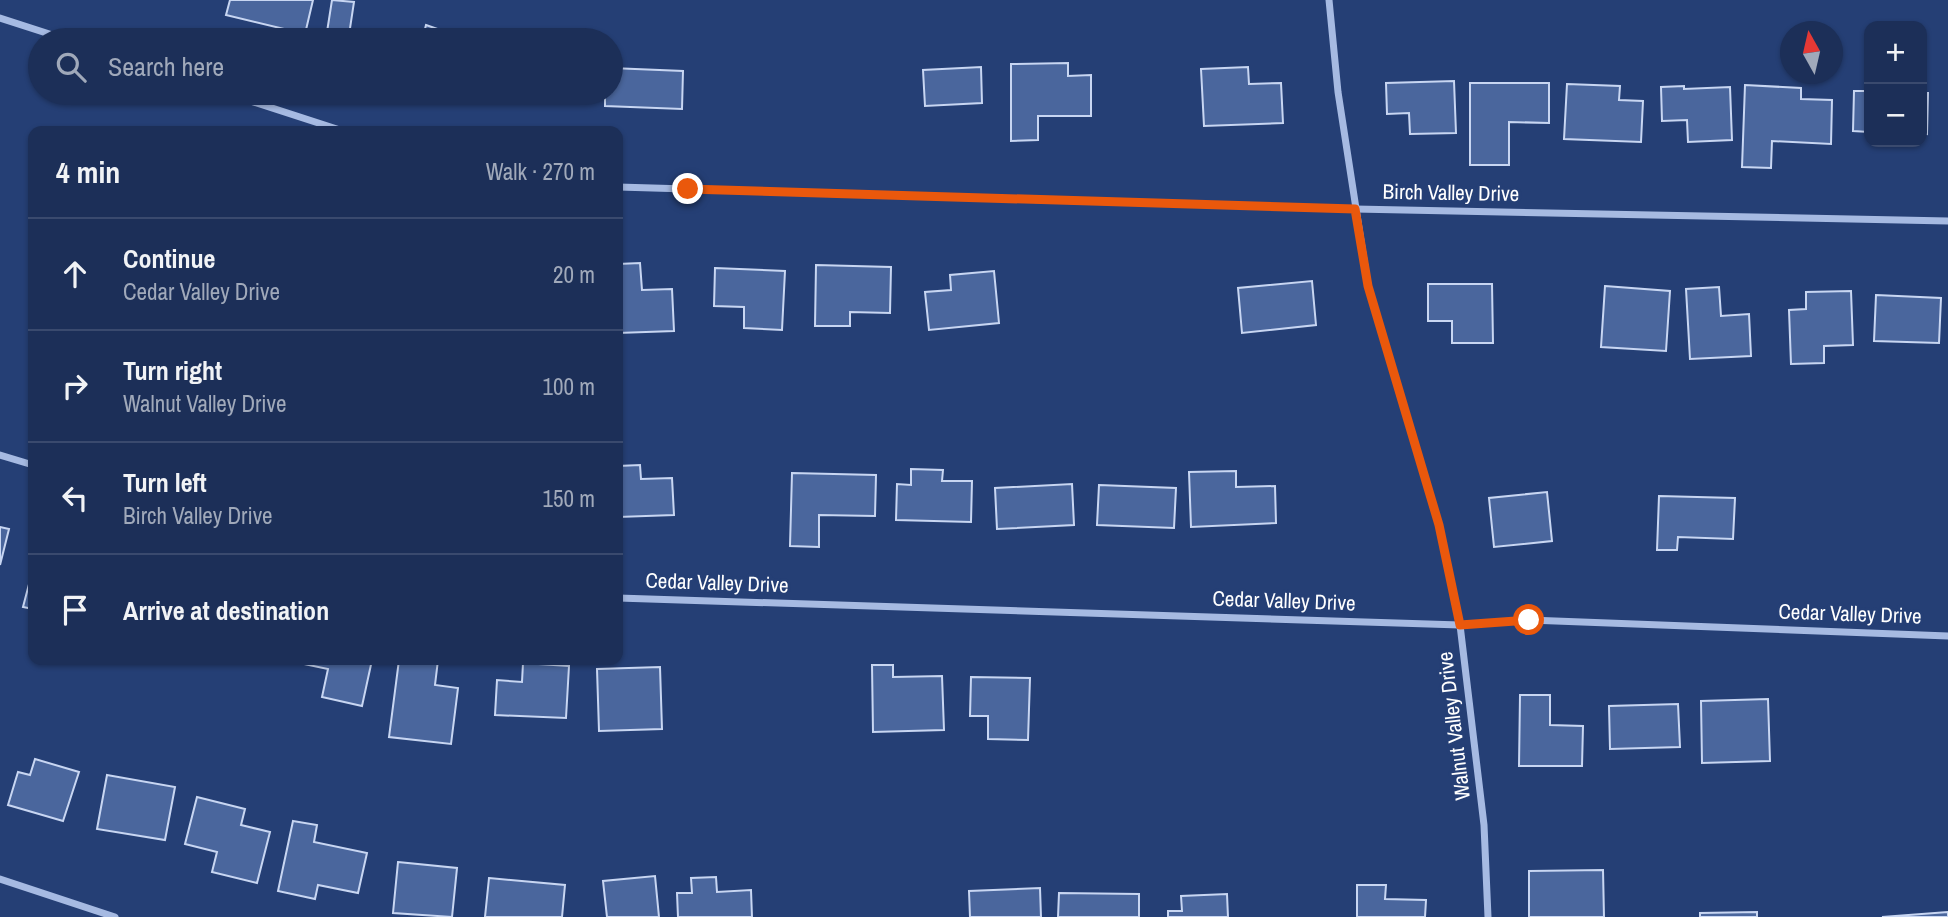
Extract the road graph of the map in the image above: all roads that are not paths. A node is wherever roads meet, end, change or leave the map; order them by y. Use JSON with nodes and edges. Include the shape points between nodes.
{"nodes":[{"id":1,"x":1329,"y":0,"type":"edge"},
{"id":2,"x":0,"y":18,"type":"edge"},
{"id":3,"x":31,"y":28,"type":"edge"},
{"id":4,"x":263,"y":105,"type":"edge"},
{"id":5,"x":328,"y":126,"type":"edge"},
{"id":6,"x":623,"y":187,"type":"edge"},
{"id":7,"x":1355,"y":209,"type":"junction"},
{"id":8,"x":1948,"y":221,"type":"edge"},
{"id":9,"x":0,"y":455,"type":"edge"},
{"id":10,"x":28,"y":464,"type":"edge"},
{"id":11,"x":623,"y":598,"type":"edge"},
{"id":12,"x":1460,"y":625,"type":"junction"},
{"id":13,"x":1948,"y":636,"type":"edge"},
{"id":14,"x":0,"y":879,"type":"edge"},
{"id":15,"x":115,"y":917,"type":"edge"},
{"id":16,"x":1488,"y":917,"type":"edge"}],
"edges":[{"from":1,"to":7,"type":"street","name":"Walnut Valley Drive"},
{"from":2,"to":3,"type":"street"},
{"from":4,"to":5,"type":"street"},
{"from":6,"to":7,"type":"street","name":"Birch Valley Drive"},
{"from":7,"to":8,"type":"street","name":"Birch Valley Drive"},
{"from":7,"to":12,"type":"street","name":"Walnut Valley Drive","via":[[1368,286],[1439,525]]},
{"from":9,"to":10,"type":"street"},
{"from":11,"to":12,"type":"street","name":"Cedar Valley Drive"},
{"from":12,"to":13,"type":"street","name":"Cedar Valley Drive","via":[[1529,620]]},
{"from":12,"to":16,"type":"street","name":"Walnut Valley Drive","via":[[1484,825]]},
{"from":14,"to":15,"type":"street"}]}
